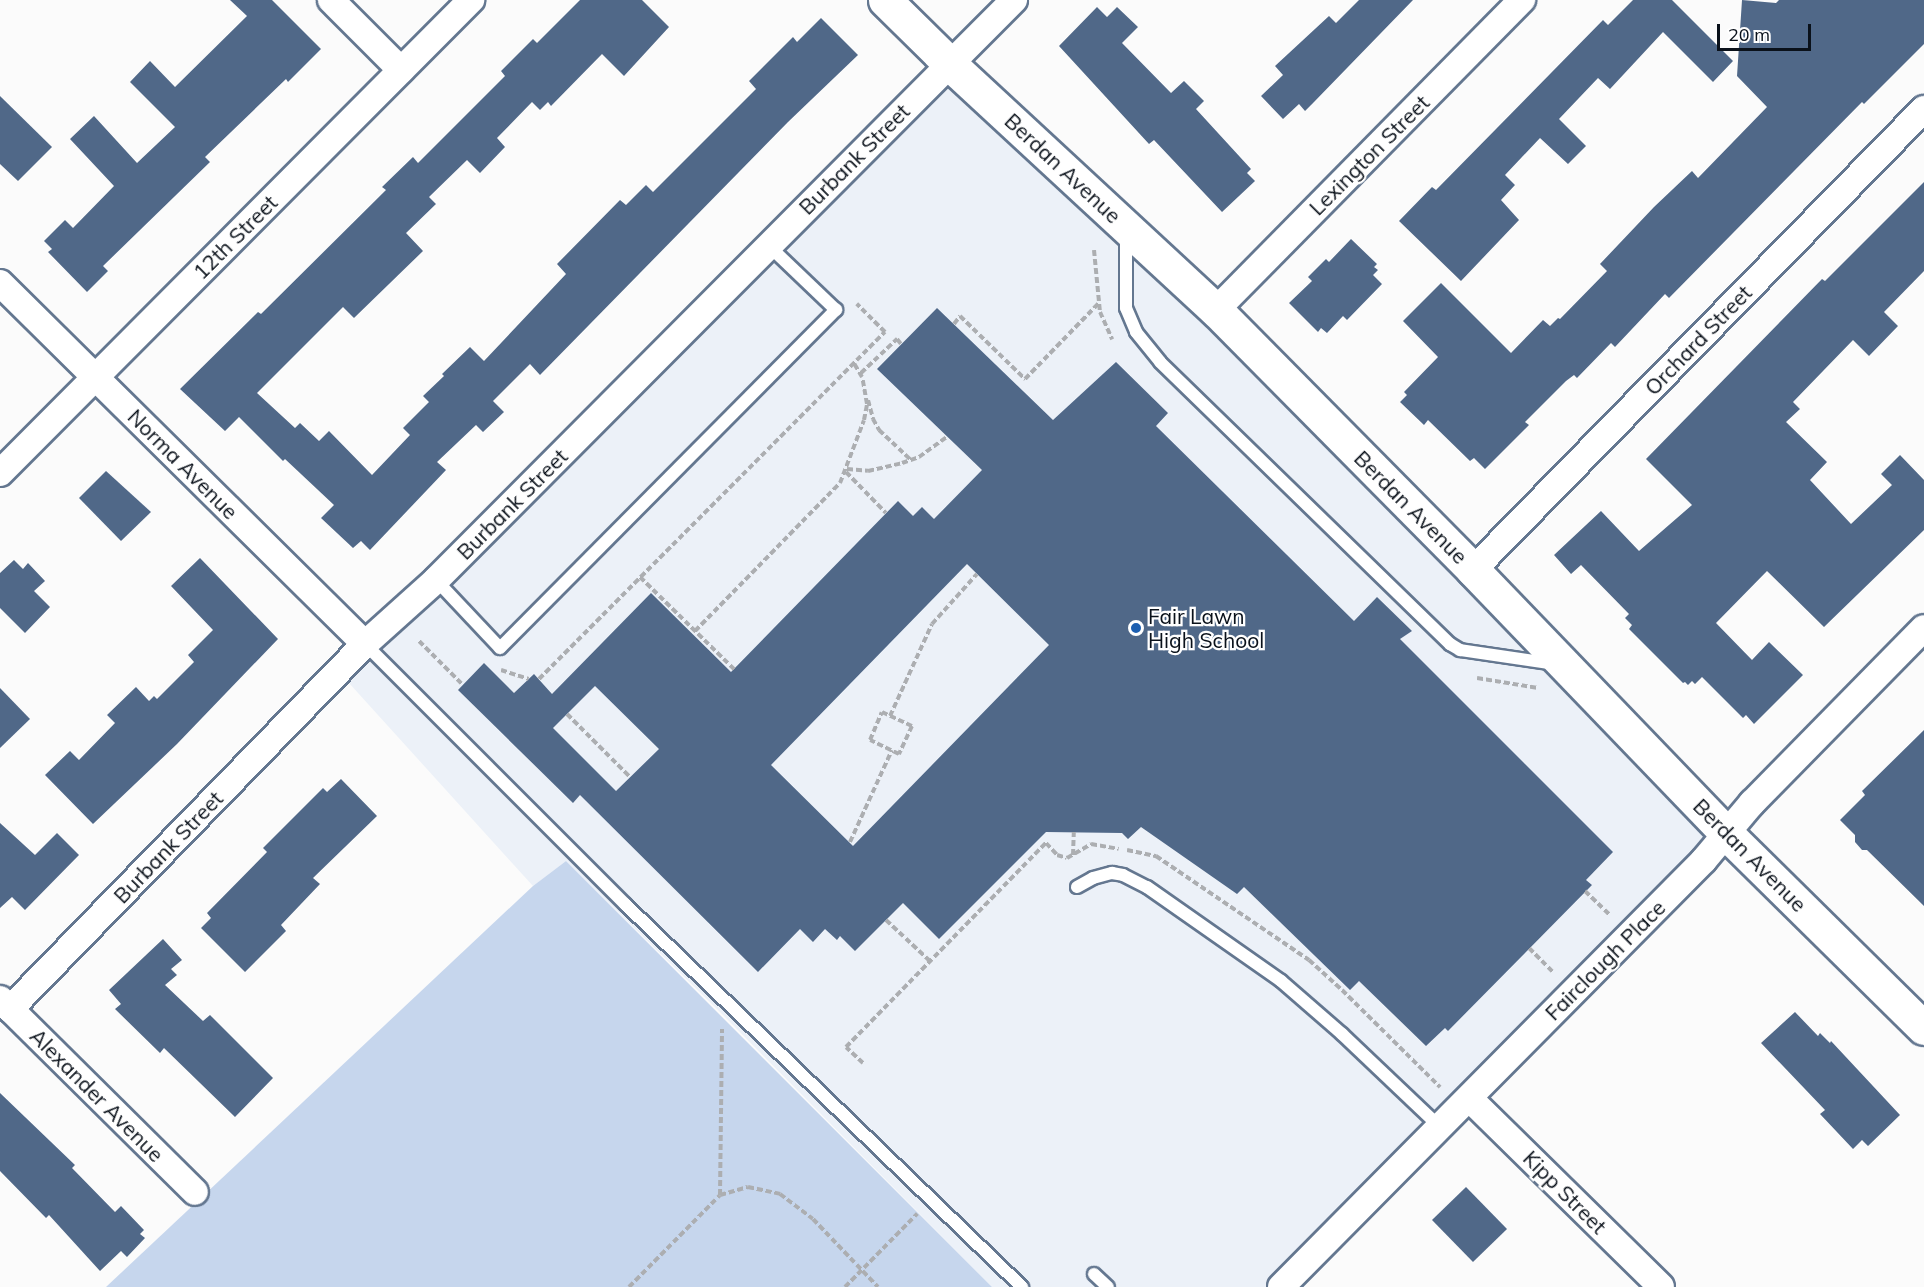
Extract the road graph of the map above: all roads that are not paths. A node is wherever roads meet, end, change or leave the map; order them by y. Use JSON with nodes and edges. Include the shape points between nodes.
{"nodes":[{"id":1,"x":331,"y":0,"type":"edge"},
{"id":2,"x":471,"y":0,"type":"edge"},
{"id":3,"x":885,"y":0,"type":"edge"},
{"id":4,"x":1014,"y":0,"type":"edge"},
{"id":5,"x":1522,"y":0,"type":"edge"},
{"id":6,"x":951,"y":65,"type":"junction"},
{"id":7,"x":401,"y":70,"type":"junction"},
{"id":8,"x":1924,"y":109,"type":"edge"},
{"id":9,"x":1126,"y":226,"type":"junction"},
{"id":10,"x":768,"y":245,"type":"junction"},
{"id":11,"x":0,"y":283,"type":"edge"},
{"id":12,"x":1216,"y":310,"type":"junction"},
{"id":13,"x":95,"y":377,"type":"junction"},
{"id":14,"x":0,"y":473,"type":"edge"},
{"id":15,"x":1473,"y":570,"type":"junction"},
{"id":16,"x":436,"y":580,"type":"junction"},
{"id":17,"x":1924,"y":628,"type":"edge"},
{"id":18,"x":365,"y":645,"type":"junction"},
{"id":19,"x":1565,"y":665,"type":"junction"},
{"id":20,"x":1727,"y":834,"type":"junction"},
{"id":21,"x":1077,"y":887,"type":"dead end"},
{"id":22,"x":5,"y":1004,"type":"edge"},
{"id":23,"x":1924,"y":1028,"type":"edge"},
{"id":24,"x":1464,"y":1102,"type":"junction"},
{"id":25,"x":1440,"y":1127,"type":"junction"},
{"id":26,"x":195,"y":1192,"type":"dead end"},
{"id":27,"x":1094,"y":1274,"type":"dead end"},
{"id":28,"x":1022,"y":1287,"type":"edge"},
{"id":29,"x":1108,"y":1287,"type":"edge"},
{"id":30,"x":1281,"y":1287,"type":"edge"},
{"id":31,"x":1660,"y":1287,"type":"edge"}],
"edges":[{"from":1,"to":7,"type":"street"},
{"from":2,"to":7,"type":"street","name":"12th Street"},
{"from":3,"to":6,"type":"street","name":"Berdan Avenue"},
{"from":4,"to":6,"type":"street","name":"Burbank Street"},
{"from":5,"to":12,"type":"street","name":"Lexington Street"},
{"from":6,"to":9,"type":"street","name":"Berdan Avenue"},
{"from":6,"to":10,"type":"street","name":"Burbank Street"},
{"from":7,"to":13,"type":"street","name":"12th Street"},
{"from":8,"to":15,"type":"street","name":"Orchard Street"},
{"from":9,"to":12,"type":"street","name":"Berdan Avenue"},
{"from":9,"to":19,"type":"lane","via":[[1126,308],[1136,332],[1160,362],[1450,644],[1460,650]]},
{"from":10,"to":16,"type":"street","name":"Burbank Street"},
{"from":10,"to":16,"type":"lane","via":[[836,310],[500,648]]},
{"from":11,"to":13,"type":"street","name":"Norma Avenue"},
{"from":12,"to":15,"type":"street","name":"Berdan Avenue"},
{"from":13,"to":14,"type":"street","name":"12th Street"},
{"from":13,"to":18,"type":"street","name":"Norma Avenue"},
{"from":15,"to":19,"type":"street","name":"Berdan Avenue"},
{"from":16,"to":18,"type":"street","name":"Burbank Street"},
{"from":17,"to":20,"type":"street","name":"Fairclough Place","via":[[1752,803]]},
{"from":18,"to":22,"type":"street","name":"Burbank Street"},
{"from":18,"to":28,"type":"lane","via":[[625,904]]},
{"from":19,"to":20,"type":"street","name":"Berdan Avenue"},
{"from":20,"to":23,"type":"street","name":"Berdan Avenue"},
{"from":20,"to":24,"type":"street","name":"Fairclough Place"},
{"from":21,"to":25,"type":"lane","via":[[1112,873],[1146,887],[1281,981]]},
{"from":22,"to":26,"type":"street","name":"Alexander Avenue"},
{"from":24,"to":25,"type":"street","name":"Fairclough Place"},
{"from":24,"to":31,"type":"street","name":"Kipp Street"},
{"from":25,"to":30,"type":"street","name":"Fairclough Place"},
{"from":27,"to":29,"type":"lane"}]}
